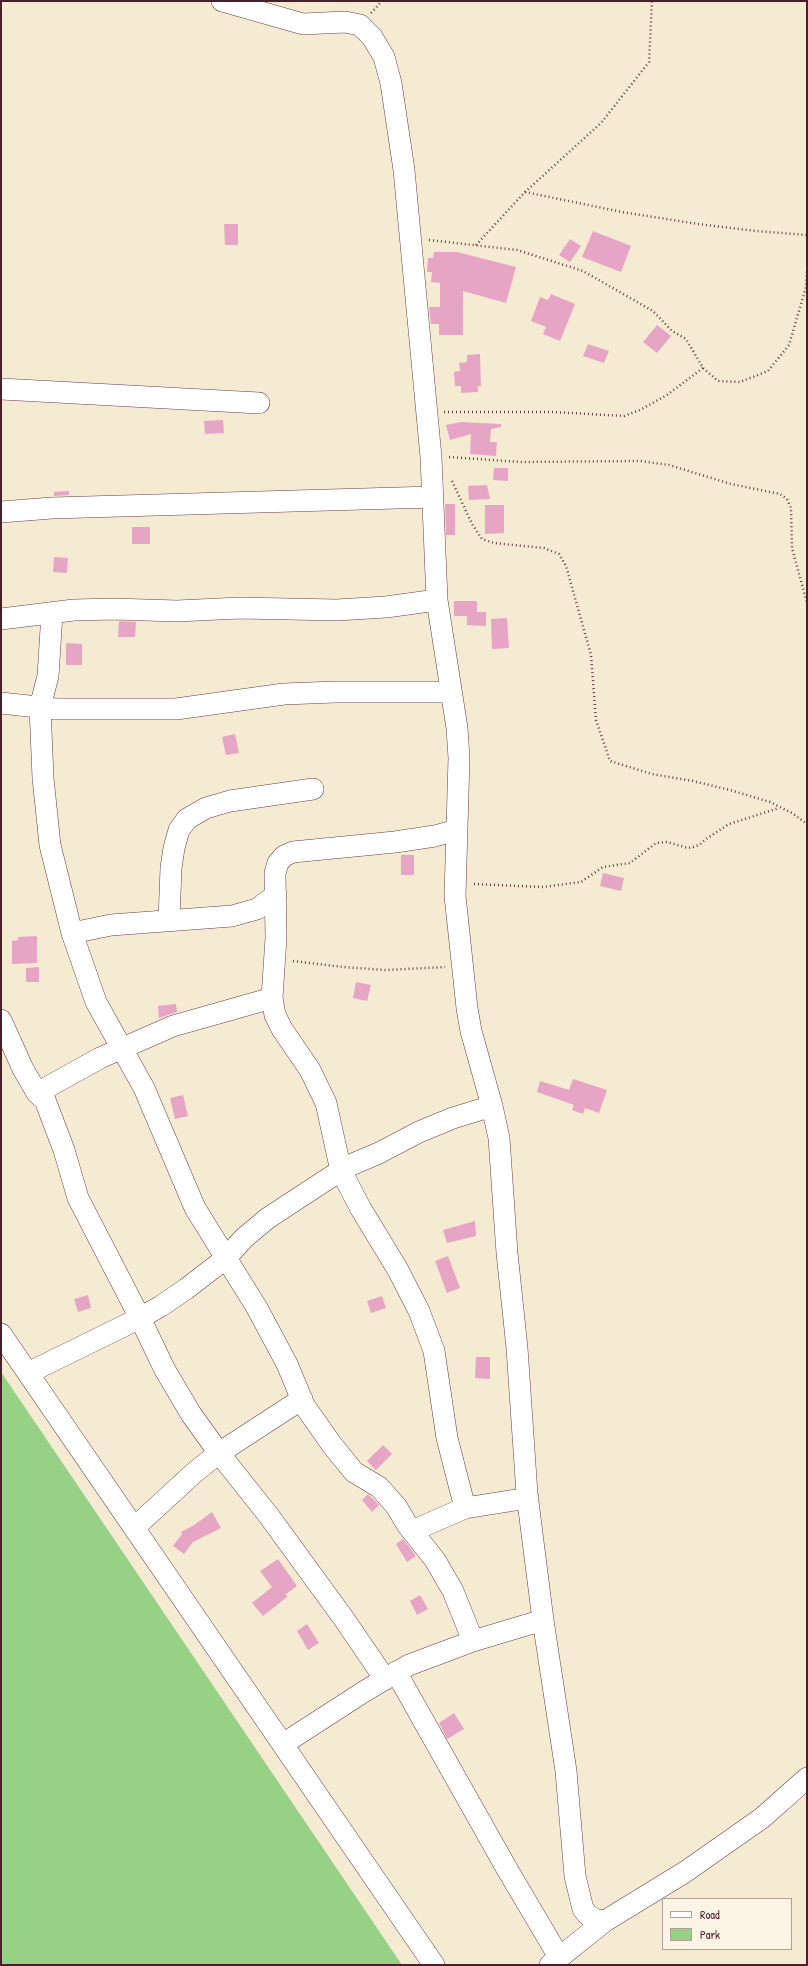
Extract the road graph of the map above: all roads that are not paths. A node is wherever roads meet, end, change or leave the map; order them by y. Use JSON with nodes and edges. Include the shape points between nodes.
{"nodes":[{"id":1,"x":222,"y":1,"type":"edge"},
{"id":2,"x":1,"y":389,"type":"edge"},
{"id":3,"x":259,"y":403,"type":"dead end"},
{"id":4,"x":432,"y":497,"type":"junction"},
{"id":5,"x":1,"y":512,"type":"edge"},
{"id":6,"x":436,"y":600,"type":"junction"},
{"id":7,"x":52,"y":613,"type":"junction"},
{"id":8,"x":1,"y":619,"type":"edge"},
{"id":9,"x":450,"y":692,"type":"junction"},
{"id":10,"x":1,"y":703,"type":"edge"},
{"id":11,"x":40,"y":707,"type":"junction"},
{"id":12,"x":312,"y":789,"type":"dead end"},
{"id":13,"x":456,"y":830,"type":"junction"},
{"id":14,"x":276,"y":895,"type":"junction"},
{"id":15,"x":169,"y":920,"type":"junction"},
{"id":16,"x":72,"y":933,"type":"junction"},
{"id":17,"x":272,"y":998,"type":"junction"},
{"id":18,"x":1,"y":1020,"type":"edge"},
{"id":19,"x":120,"y":1049,"type":"junction"},
{"id":20,"x":37,"y":1093,"type":"junction"},
{"id":21,"x":492,"y":1106,"type":"junction"},
{"id":22,"x":341,"y":1171,"type":"junction"},
{"id":23,"x":225,"y":1259,"type":"junction"},
{"id":24,"x":140,"y":1318,"type":"junction"},
{"id":25,"x":1,"y":1334,"type":"edge"},
{"id":26,"x":28,"y":1373,"type":"junction"},
{"id":27,"x":302,"y":1399,"type":"junction"},
{"id":28,"x":219,"y":1453,"type":"junction"},
{"id":29,"x":528,"y":1498,"type":"junction"},
{"id":30,"x":465,"y":1508,"type":"junction"},
{"id":31,"x":134,"y":1528,"type":"junction"},
{"id":32,"x":412,"y":1531,"type":"junction"},
{"id":33,"x":543,"y":1620,"type":"junction"},
{"id":34,"x":473,"y":1641,"type":"junction"},
{"id":35,"x":390,"y":1676,"type":"junction"},
{"id":36,"x":283,"y":1744,"type":"junction"},
{"id":37,"x":807,"y":1778,"type":"edge"},
{"id":38,"x":605,"y":1921,"type":"junction"},
{"id":39,"x":554,"y":1961,"type":"edge"},
{"id":40,"x":434,"y":1965,"type":"edge"}],
"edges":[{"from":1,"to":4,"type":"street","via":[[303,24],[345,22],[360,25],[372,37],[384,57],[391,83],[404,170],[431,457]]},
{"from":2,"to":3,"type":"street"},
{"from":4,"to":5,"type":"street","via":[[52,508]]},
{"from":4,"to":6,"type":"street"},
{"from":6,"to":7,"type":"street","via":[[337,610],[114,609]]},
{"from":6,"to":9,"type":"street"},
{"from":7,"to":8,"type":"street"},
{"from":7,"to":11,"type":"street","via":[[48,676]]},
{"from":9,"to":11,"type":"street","via":[[284,694],[176,709]]},
{"from":9,"to":13,"type":"street","via":[[459,758]]},
{"from":10,"to":11,"type":"street"},
{"from":11,"to":16,"type":"street","via":[[43,778],[50,845]]},
{"from":12,"to":15,"type":"street","via":[[230,801],[206,808],[187,818],[179,830],[174,848]]},
{"from":13,"to":14,"type":"street","via":[[395,842],[293,852],[284,856],[278,863],[275,873]]},
{"from":13,"to":21,"type":"street","via":[[456,887],[462,966],[471,1031]]},
{"from":14,"to":15,"type":"street","via":[[257,909],[232,916]]},
{"from":14,"to":17,"type":"street"},
{"from":15,"to":16,"type":"street","via":[[111,925]]},
{"from":16,"to":19,"type":"street","via":[[96,1002]]},
{"from":17,"to":19,"type":"street","via":[[173,1026]]},
{"from":17,"to":22,"type":"street","via":[[275,1015],[282,1029],[310,1070],[326,1103]]},
{"from":18,"to":20,"type":"street"},
{"from":19,"to":20,"type":"street"},
{"from":19,"to":23,"type":"street","via":[[144,1088],[195,1208]]},
{"from":20,"to":24,"type":"street","via":[[45,1100],[78,1198]]},
{"from":21,"to":22,"type":"street","via":[[419,1132]]},
{"from":21,"to":29,"type":"street","via":[[502,1168]]},
{"from":22,"to":23,"type":"street","via":[[268,1218],[244,1238]]},
{"from":22,"to":30,"type":"street","via":[[398,1270],[419,1311],[434,1350],[447,1438]]},
{"from":23,"to":24,"type":"street","via":[[186,1289]]},
{"from":23,"to":27,"type":"street","via":[[270,1333]]},
{"from":24,"to":26,"type":"street"},
{"from":24,"to":28,"type":"street","via":[[164,1370]]},
{"from":25,"to":26,"type":"street"},
{"from":26,"to":31,"type":"street"},
{"from":27,"to":28,"type":"street"},
{"from":27,"to":32,"type":"street","via":[[332,1445],[354,1472],[379,1487],[396,1506]]},
{"from":28,"to":31,"type":"street"},
{"from":28,"to":35,"type":"street"},
{"from":29,"to":30,"type":"street"},
{"from":29,"to":33,"type":"street"},
{"from":30,"to":32,"type":"street"},
{"from":31,"to":36,"type":"street"},
{"from":32,"to":34,"type":"street","via":[[435,1560],[449,1585]]},
{"from":33,"to":34,"type":"street"},
{"from":33,"to":38,"type":"street","via":[[566,1771],[575,1876],[583,1909],[588,1916]]},
{"from":34,"to":35,"type":"street","via":[[409,1664]]},
{"from":35,"to":36,"type":"street"},
{"from":35,"to":39,"type":"street","via":[[503,1863]]},
{"from":36,"to":40,"type":"street"},
{"from":37,"to":38,"type":"street","via":[[762,1818],[685,1872]]},
{"from":38,"to":39,"type":"street"}]}
